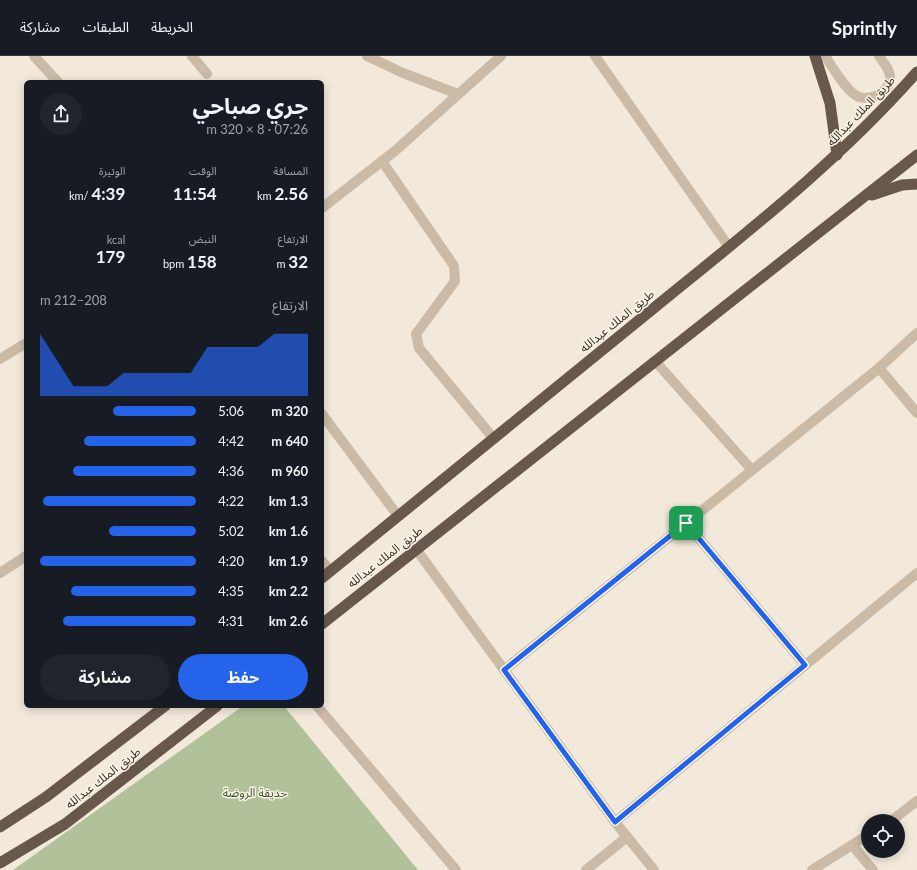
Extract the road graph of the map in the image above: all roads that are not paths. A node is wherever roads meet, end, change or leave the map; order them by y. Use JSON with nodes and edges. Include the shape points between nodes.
{"nodes":[{"id":1,"x":34,"y":56,"type":"edge"},
{"id":2,"x":192,"y":56,"type":"edge"},
{"id":3,"x":367,"y":56,"type":"edge"},
{"id":4,"x":500,"y":56,"type":"edge"},
{"id":5,"x":595,"y":56,"type":"edge"},
{"id":6,"x":815,"y":56,"type":"edge"},
{"id":7,"x":825,"y":56,"type":"edge"},
{"id":8,"x":879,"y":56,"type":"edge"},
{"id":9,"x":917,"y":72,"type":"edge"},
{"id":10,"x":207,"y":74,"type":"dead end"},
{"id":11,"x":56,"y":80,"type":"edge"},
{"id":12,"x":458,"y":94,"type":"junction"},
{"id":13,"x":837,"y":155,"type":"junction"},
{"id":14,"x":917,"y":155,"type":"edge"},
{"id":15,"x":382,"y":161,"type":"junction"},
{"id":16,"x":917,"y":184,"type":"edge"},
{"id":17,"x":864,"y":198,"type":"junction"},
{"id":18,"x":324,"y":206,"type":"edge"},
{"id":19,"x":729,"y":247,"type":"junction"},
{"id":20,"x":917,"y":333,"type":"edge"},
{"id":21,"x":24,"y":345,"type":"edge"},
{"id":22,"x":0,"y":359,"type":"edge"},
{"id":23,"x":655,"y":361,"type":"junction"},
{"id":24,"x":879,"y":368,"type":"junction"},
{"id":25,"x":917,"y":413,"type":"edge"},
{"id":26,"x":324,"y":417,"type":"edge"},
{"id":27,"x":494,"y":438,"type":"junction"},
{"id":28,"x":752,"y":470,"type":"junction"},
{"id":29,"x":398,"y":516,"type":"junction"},
{"id":30,"x":686,"y":523,"type":"junction"},
{"id":31,"x":416,"y":549,"type":"junction"},
{"id":32,"x":24,"y":557,"type":"edge"},
{"id":33,"x":0,"y":572,"type":"edge"},
{"id":34,"x":917,"y":573,"type":"edge"},
{"id":35,"x":326,"y":575,"type":"edge"},
{"id":36,"x":324,"y":622,"type":"edge"},
{"id":37,"x":805,"y":665,"type":"junction"},
{"id":38,"x":504,"y":670,"type":"junction"},
{"id":39,"x":162,"y":708,"type":"edge"},
{"id":40,"x":214,"y":708,"type":"edge"},
{"id":41,"x":319,"y":708,"type":"edge"},
{"id":42,"x":917,"y":801,"type":"edge"},
{"id":43,"x":900,"y":814,"type":"edge"},
{"id":44,"x":615,"y":822,"type":"junction"},
{"id":45,"x":0,"y":827,"type":"edge"},
{"id":46,"x":627,"y":837,"type":"junction"},
{"id":47,"x":861,"y":839,"type":"edge"},
{"id":48,"x":852,"y":845,"type":"junction"},
{"id":49,"x":0,"y":863,"type":"edge"},
{"id":50,"x":456,"y":870,"type":"edge"},
{"id":51,"x":586,"y":870,"type":"edge"},
{"id":52,"x":654,"y":870,"type":"edge"},
{"id":53,"x":812,"y":870,"type":"edge"},
{"id":54,"x":873,"y":870,"type":"edge"}],
"edges":[{"from":1,"to":11,"type":"street"},
{"from":2,"to":10,"type":"street"},
{"from":3,"to":12,"type":"street"},
{"from":4,"to":12,"type":"street"},
{"from":5,"to":19,"type":"street"},
{"from":6,"to":13,"type":"highway","via":[[830,103]]},
{"from":7,"to":8,"type":"street","via":[[850,90],[859,97],[874,97],[883,92],[889,84],[890,73]]},
{"from":9,"to":13,"type":"highway","name":"طريق الملك عبدالله"},
{"from":12,"to":15,"type":"street"},
{"from":13,"to":19,"type":"highway","name":"طريق الملك عبدالله"},
{"from":14,"to":17,"type":"highway","name":"طريق الملك عبدالله"},
{"from":15,"to":18,"type":"street"},
{"from":15,"to":27,"type":"street","via":[[454,266],[455,281],[416,334],[419,348]]},
{"from":16,"to":17,"type":"highway","via":[[902,185]]},
{"from":17,"to":23,"type":"highway","name":"طريق الملك عبدالله"},
{"from":19,"to":27,"type":"highway","name":"طريق الملك عبدالله"},
{"from":20,"to":24,"type":"street"},
{"from":21,"to":22,"type":"street"},
{"from":23,"to":28,"type":"street"},
{"from":23,"to":31,"type":"highway","name":"طريق الملك عبدالله"},
{"from":24,"to":25,"type":"street"},
{"from":24,"to":28,"type":"street"},
{"from":26,"to":29,"type":"street"},
{"from":27,"to":29,"type":"highway","name":"طريق الملك عبدالله"},
{"from":28,"to":30,"type":"street"},
{"from":29,"to":35,"type":"highway","name":"طريق الملك عبدالله"},
{"from":30,"to":37,"type":"street"},
{"from":30,"to":38,"type":"street"},
{"from":31,"to":36,"type":"highway","name":"طريق الملك عبدالله"},
{"from":31,"to":38,"type":"street"},
{"from":32,"to":33,"type":"street"},
{"from":34,"to":37,"type":"street"},
{"from":37,"to":44,"type":"street"},
{"from":38,"to":44,"type":"street"},
{"from":39,"to":45,"type":"highway","name":"طريق الملك عبدالله","via":[[46,798]]},
{"from":40,"to":49,"type":"highway","name":"طريق الملك عبدالله","via":[[65,824]]},
{"from":41,"to":50,"type":"street"},
{"from":42,"to":43,"type":"street"},
{"from":44,"to":46,"type":"street"},
{"from":46,"to":51,"type":"street"},
{"from":46,"to":52,"type":"street"},
{"from":47,"to":48,"type":"street"},
{"from":48,"to":53,"type":"street"},
{"from":48,"to":54,"type":"street"}]}
